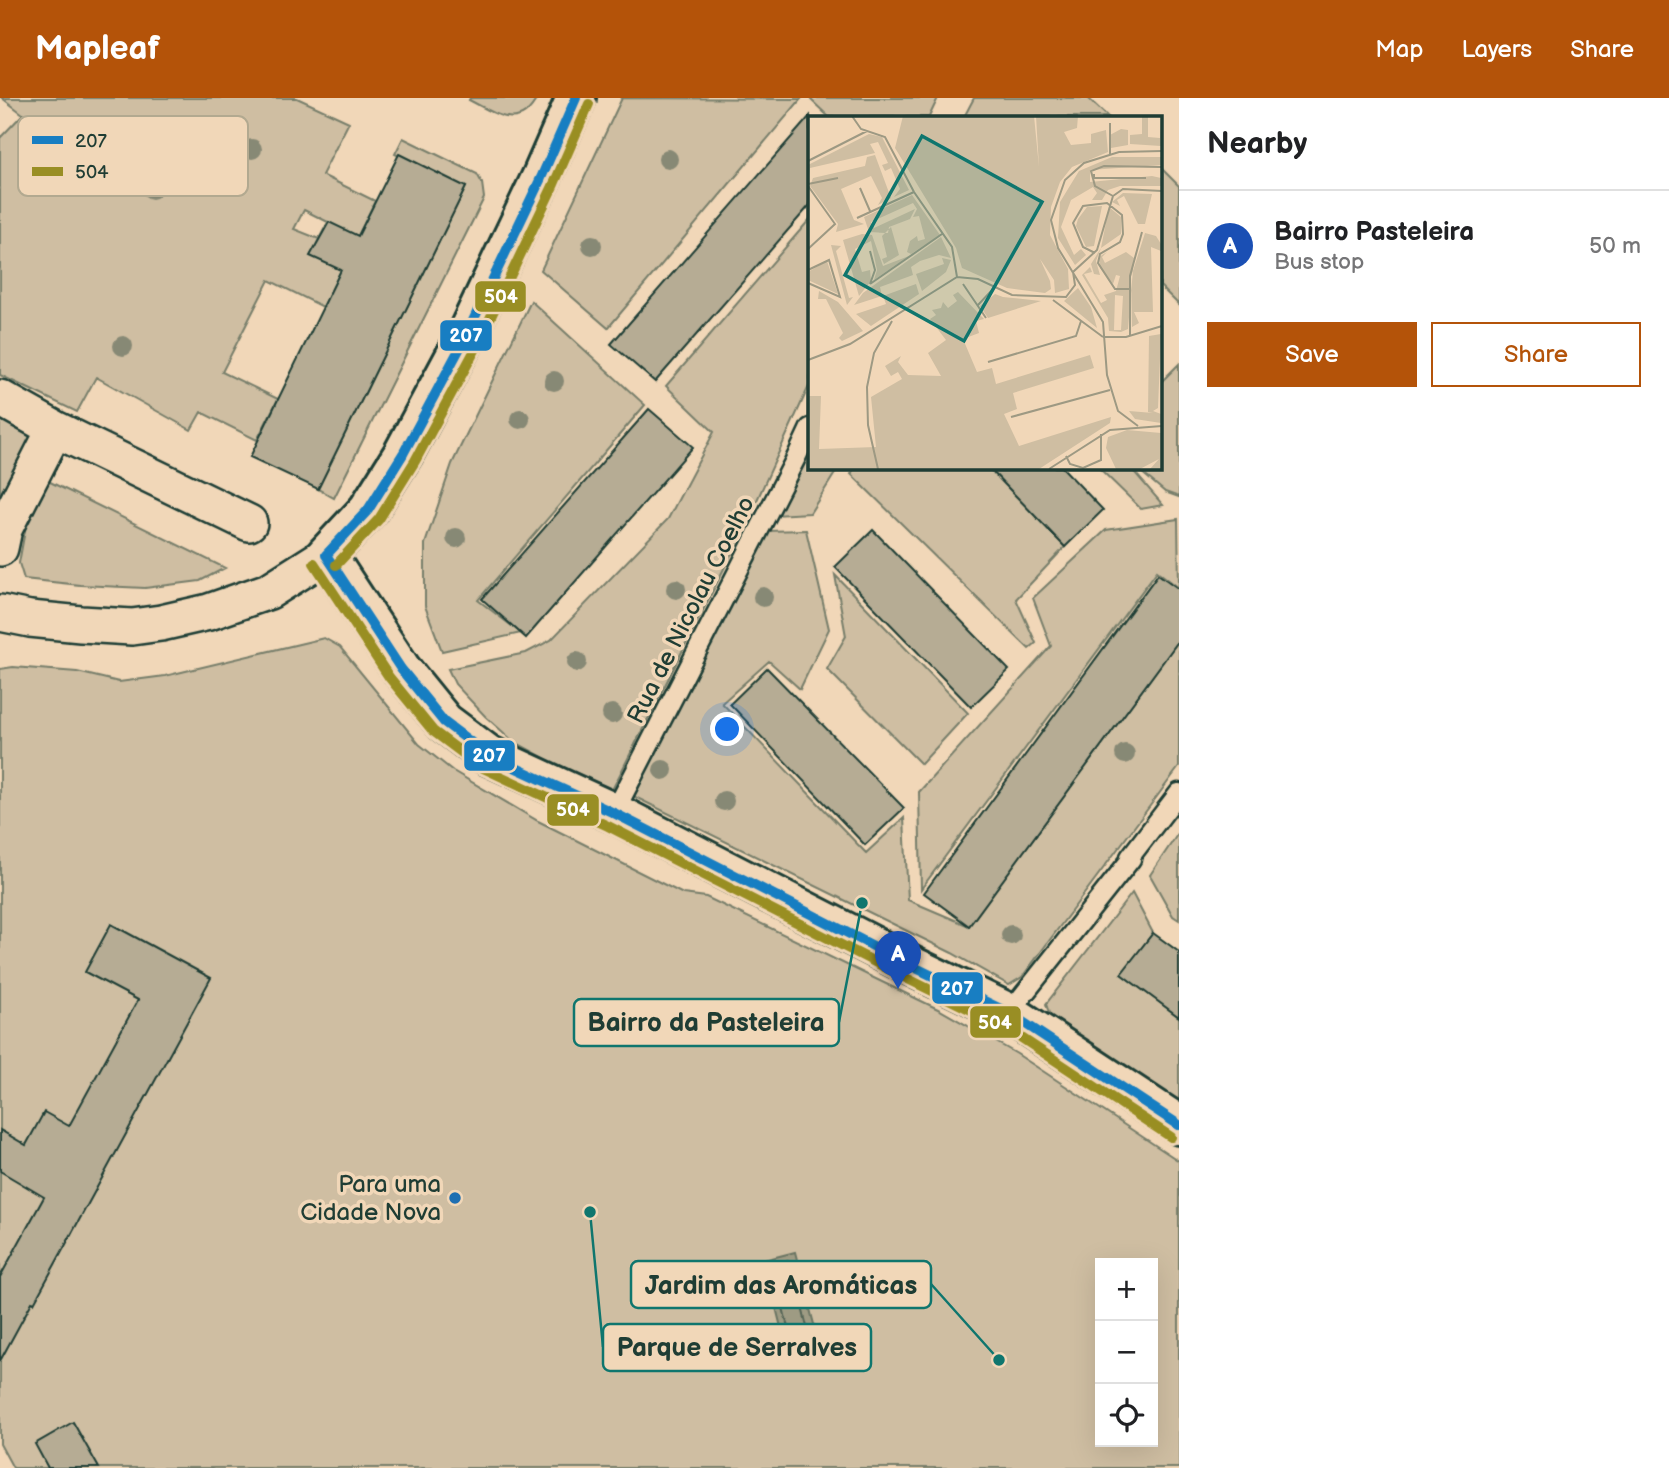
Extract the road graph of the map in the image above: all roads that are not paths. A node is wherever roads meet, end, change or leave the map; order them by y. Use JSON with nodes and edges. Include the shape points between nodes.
{"nodes":[{"id":1,"x":576,"y":98,"type":"edge"},
{"id":2,"x":0,"y":398,"type":"edge"},
{"id":3,"x":55,"y":429,"type":"junction"},
{"id":4,"x":808,"y":432,"type":"edge"},
{"id":5,"x":248,"y":523,"type":"dead end"},
{"id":6,"x":0,"y":548,"type":"edge"},
{"id":7,"x":326,"y":555,"type":"junction"},
{"id":8,"x":0,"y":611,"type":"edge"},
{"id":9,"x":1179,"y":793,"type":"edge"},
{"id":10,"x":614,"y":813,"type":"junction"},
{"id":11,"x":1009,"y":1013,"type":"junction"},
{"id":12,"x":1179,"y":1125,"type":"edge"}],
"edges":[{"from":1,"to":7,"type":"street","via":[[462,344],[403,454],[368,510]]},
{"from":2,"to":3,"type":"street"},
{"from":3,"to":5,"type":"street"},
{"from":3,"to":6,"type":"street","via":[[4,529]]},
{"from":4,"to":10,"type":"lane","name":"Rua de Nicolau Coelho"},
{"from":7,"to":8,"type":"street","via":[[253,597],[161,623],[132,627],[81,624]]},
{"from":7,"to":10,"type":"street","via":[[401,669],[444,722],[488,755]]},
{"from":9,"to":11,"type":"lane"},
{"from":10,"to":11,"type":"street"},
{"from":11,"to":12,"type":"street"}]}
